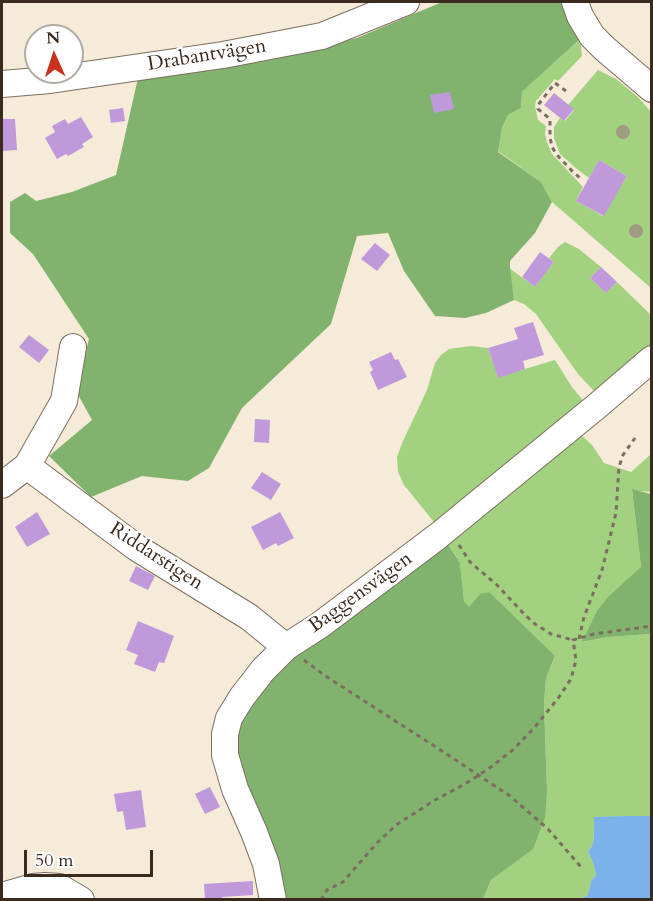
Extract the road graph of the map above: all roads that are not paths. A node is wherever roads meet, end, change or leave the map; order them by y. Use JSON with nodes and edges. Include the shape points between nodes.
{"nodes":[{"id":1,"x":406,"y":2,"type":"edge"},
{"id":2,"x":575,"y":2,"type":"edge"},
{"id":3,"x":2,"y":84,"type":"edge"},
{"id":4,"x":651,"y":89,"type":"edge"},
{"id":5,"x":74,"y":347,"type":"dead end"},
{"id":6,"x":651,"y":359,"type":"edge"},
{"id":7,"x":27,"y":466,"type":"junction"},
{"id":8,"x":2,"y":485,"type":"edge"},
{"id":9,"x":286,"y":646,"type":"junction"},
{"id":10,"x":2,"y":896,"type":"edge"},
{"id":11,"x":81,"y":900,"type":"edge"},
{"id":12,"x":273,"y":900,"type":"edge"}],
"edges":[{"from":1,"to":3,"type":"street","name":"Drabantvägen","via":[[322,36],[223,55]]},
{"from":2,"to":4,"type":"street","via":[[592,36]]},
{"from":5,"to":7,"type":"street","via":[[64,401]]},
{"from":6,"to":9,"type":"street","name":"Baggensvägen","via":[[446,530]]},
{"from":7,"to":8,"type":"street"},
{"from":7,"to":9,"type":"street","name":"Riddarstigen","via":[[137,548],[249,617]]},
{"from":9,"to":12,"type":"street","name":"Baggensvägen","via":[[242,697],[229,718],[225,734],[225,755],[266,864]]},
{"from":10,"to":11,"type":"street","via":[[45,886],[59,887]]}]}
